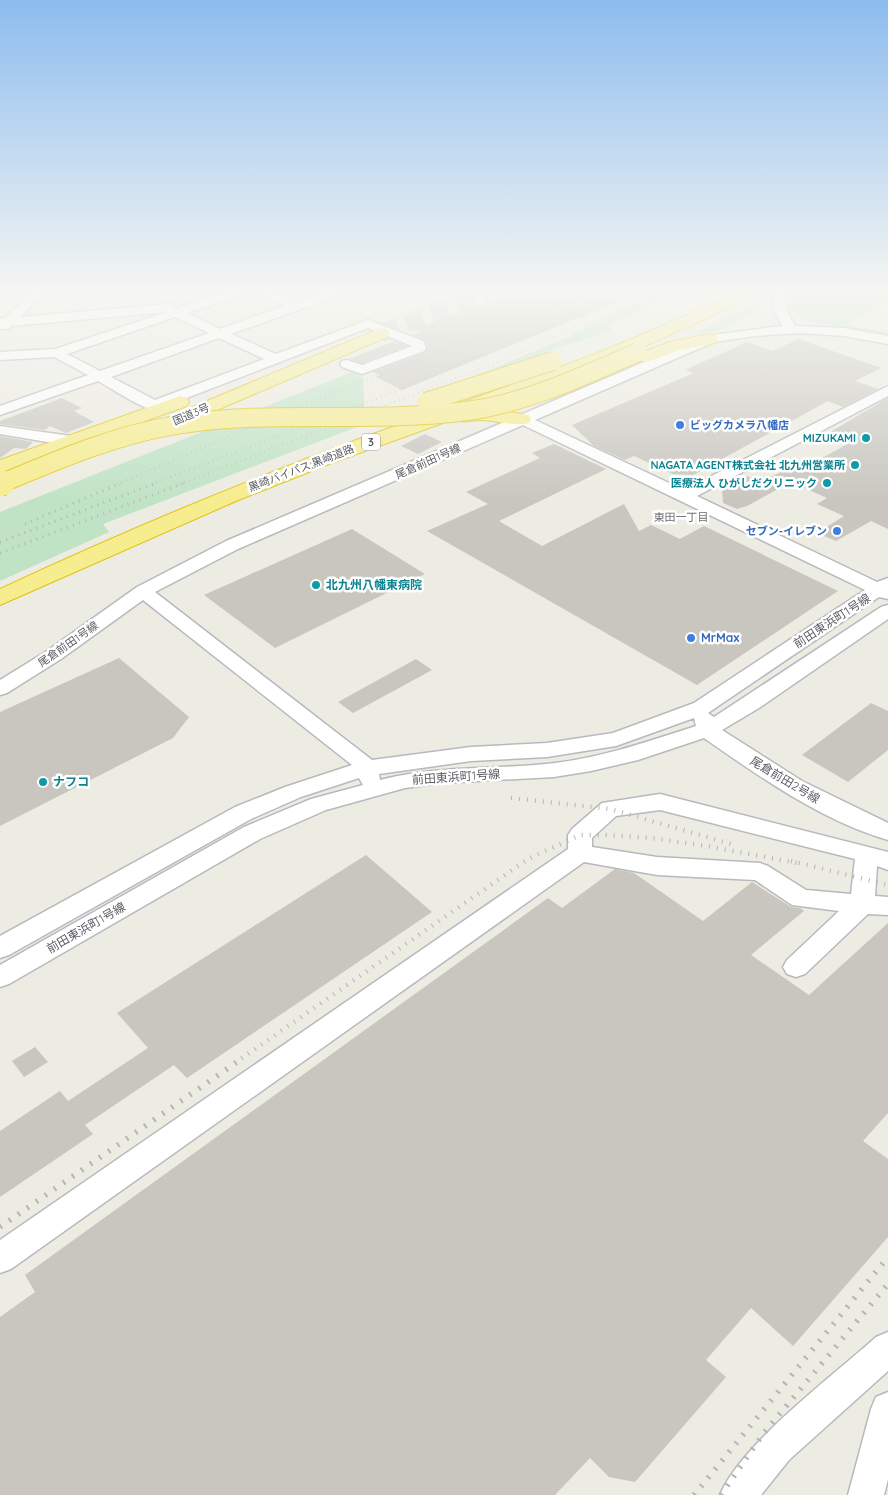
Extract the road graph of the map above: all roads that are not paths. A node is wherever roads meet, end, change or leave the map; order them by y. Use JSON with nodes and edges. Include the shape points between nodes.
{"nodes":[{"id":1,"x":74,"y":363,"type":"edge"},
{"id":2,"x":137,"y":363,"type":"edge"},
{"id":3,"x":266,"y":363,"type":"edge"},
{"id":4,"x":283,"y":363,"type":"edge"},
{"id":5,"x":305,"y":363,"type":"edge"},
{"id":6,"x":381,"y":363,"type":"edge"},
{"id":7,"x":553,"y":363,"type":"edge"},
{"id":8,"x":570,"y":363,"type":"edge"},
{"id":9,"x":587,"y":363,"type":"edge"},
{"id":10,"x":611,"y":363,"type":"edge"},
{"id":11,"x":620,"y":363,"type":"edge"},
{"id":12,"x":653,"y":363,"type":"edge"},
{"id":13,"x":347,"y":364,"type":"dead end"},
{"id":14,"x":547,"y":365,"type":"junction"},
{"id":15,"x":602,"y":366,"type":"dead end"},
{"id":16,"x":99,"y":376,"type":"junction"},
{"id":17,"x":888,"y":390,"type":"edge"},
{"id":18,"x":157,"y":407,"type":"junction"},
{"id":19,"x":0,"y":411,"type":"edge"},
{"id":20,"x":522,"y":418,"type":"junction"},
{"id":21,"x":0,"y":430,"type":"edge"},
{"id":22,"x":71,"y":442,"type":"junction"},
{"id":23,"x":0,"y":468,"type":"edge"},
{"id":24,"x":0,"y":478,"type":"edge"},
{"id":25,"x":0,"y":484,"type":"edge"},
{"id":26,"x":0,"y":492,"type":"edge"},
{"id":27,"x":685,"y":496,"type":"junction"},
{"id":28,"x":202,"y":497,"type":"junction"},
{"id":29,"x":30,"y":584,"type":"junction"},
{"id":30,"x":0,"y":585,"type":"edge"},
{"id":31,"x":885,"y":589,"type":"edge"},
{"id":32,"x":142,"y":591,"type":"junction"},
{"id":33,"x":0,"y":598,"type":"edge"},
{"id":34,"x":888,"y":610,"type":"edge"},
{"id":35,"x":0,"y":689,"type":"edge"},
{"id":36,"x":701,"y":708,"type":"junction"},
{"id":37,"x":707,"y":730,"type":"junction"},
{"id":38,"x":370,"y":778,"type":"junction"},
{"id":39,"x":888,"y":832,"type":"edge"},
{"id":40,"x":580,"y":853,"type":"junction"},
{"id":41,"x":878,"y":857,"type":"edge"},
{"id":42,"x":863,"y":904,"type":"junction"},
{"id":43,"x":888,"y":906,"type":"edge"},
{"id":44,"x":0,"y":948,"type":"edge"},
{"id":45,"x":796,"y":967,"type":"dead end"},
{"id":46,"x":0,"y":978,"type":"edge"},
{"id":47,"x":0,"y":1258,"type":"edge"},
{"id":48,"x":888,"y":1349,"type":"edge"},
{"id":49,"x":888,"y":1409,"type":"edge"},
{"id":50,"x":738,"y":1495,"type":"edge"},
{"id":51,"x":866,"y":1495,"type":"edge"}],
"edges":[{"from":1,"to":16,"type":"street"},
{"from":2,"to":16,"type":"street"},
{"from":3,"to":18,"type":"street"},
{"from":4,"to":18,"type":"highway","name":"国道3号"},
{"from":5,"to":26,"type":"highway","name":"国道3号","via":[[198,412]]},
{"from":6,"to":13,"type":"street","via":[[362,370]]},
{"from":7,"to":14,"type":"highway"},
{"from":8,"to":28,"type":"highway","name":"黒崎バイパス;黒崎道路","number":"3"},
{"from":9,"to":29,"type":"highway","name":"黒崎バイパス;黒崎道路","number":"3","via":[[238,492]]},
{"from":10,"to":25,"type":"highway","bridge":true,"via":[[526,397],[485,408],[416,416],[228,418],[174,425],[111,442]]},
{"from":11,"to":15,"type":"highway"},
{"from":12,"to":20,"type":"street","name":"尾倉前田1号線"},
{"from":14,"to":24,"type":"highway","bridge":true,"via":[[404,407],[244,413],[168,421],[109,438]]},
{"from":14,"to":28,"type":"highway","via":[[488,377],[426,406],[272,465]]},
{"from":16,"to":18,"type":"street"},
{"from":16,"to":19,"type":"street"},
{"from":17,"to":27,"type":"street"},
{"from":18,"to":22,"type":"highway","name":"国道3号"},
{"from":20,"to":27,"type":"street"},
{"from":20,"to":29,"type":"highway","via":[[482,414],[440,421],[342,464]]},
{"from":20,"to":32,"type":"street","name":"尾倉前田1号線","via":[[232,544]]},
{"from":21,"to":22,"type":"street"},
{"from":22,"to":23,"type":"highway","name":"国道3号"},
{"from":27,"to":31,"type":"street"},
{"from":28,"to":30,"type":"highway","name":"黒崎バイパス;黒崎道路","number":"3"},
{"from":29,"to":33,"type":"highway","name":"黒崎バイパス;黒崎道路","number":"3"},
{"from":31,"to":36,"type":"street","name":"前田東浜町1号線"},
{"from":32,"to":35,"type":"street","name":"尾倉前田1号線"},
{"from":32,"to":38,"type":"street","via":[[354,755]]},
{"from":34,"to":37,"type":"street","name":"前田東浜町1号線"},
{"from":36,"to":37,"type":"street"},
{"from":36,"to":38,"type":"street","name":"前田東浜町1号線","via":[[648,729],[582,746],[471,754]]},
{"from":37,"to":38,"type":"street","name":"前田東浜町1号線","via":[[630,755],[554,770]]},
{"from":37,"to":39,"type":"street","name":"尾倉前田2号線","via":[[846,816]]},
{"from":38,"to":44,"type":"street","name":"前田東浜町1号線","via":[[292,792],[243,813]]},
{"from":38,"to":46,"type":"street","name":"前田東浜町1号線","via":[[252,833]]},
{"from":40,"to":41,"type":"street","via":[[580,835],[610,810],[660,802]]},
{"from":40,"to":42,"type":"street","via":[[657,866],[760,872],[801,899]]},
{"from":40,"to":47,"type":"street"},
{"from":41,"to":42,"type":"street","via":[[863,879]]},
{"from":42,"to":43,"type":"street"},
{"from":42,"to":45,"type":"street"},
{"from":48,"to":50,"type":"street","via":[[777,1448]]},
{"from":49,"to":51,"type":"street"}]}
